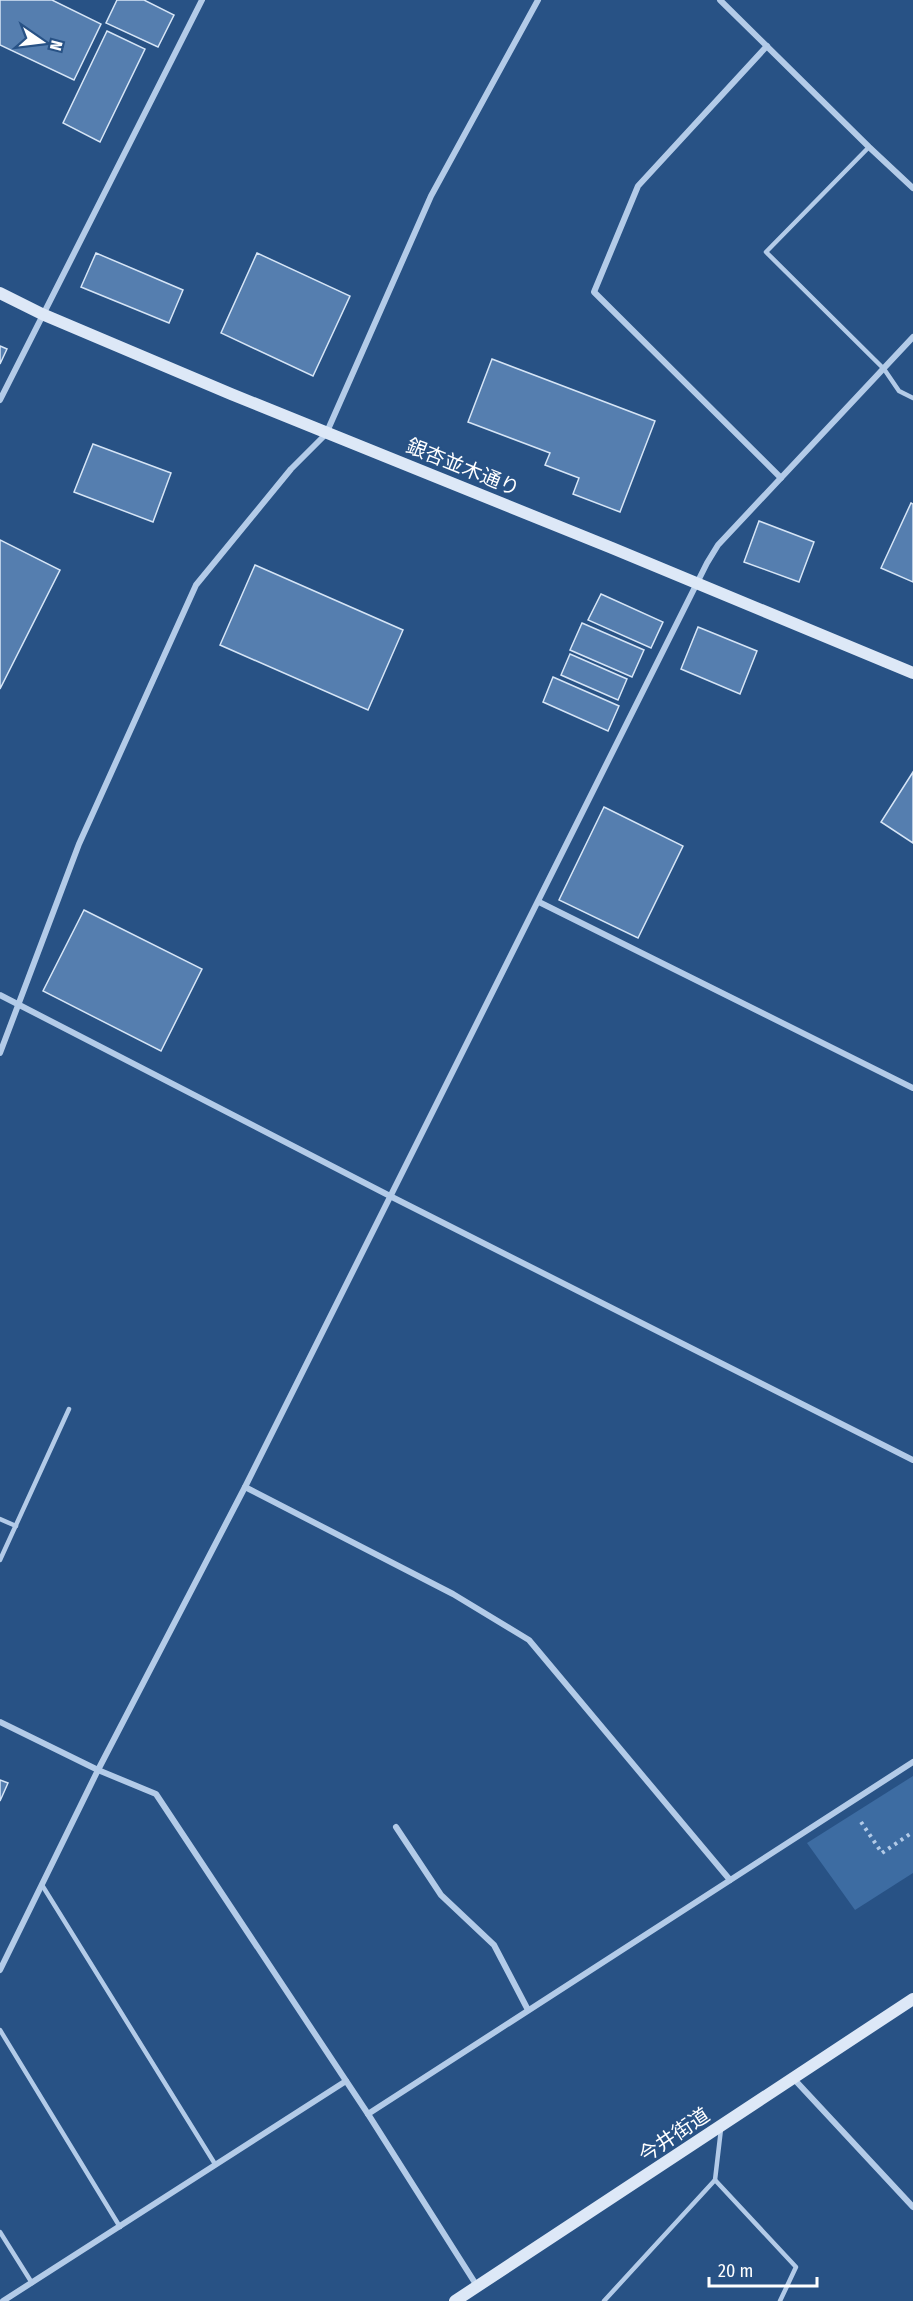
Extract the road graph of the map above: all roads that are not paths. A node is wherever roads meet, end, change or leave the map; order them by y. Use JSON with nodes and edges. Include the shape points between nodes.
{"nodes":[{"id":1,"x":202,"y":0,"type":"edge"},
{"id":2,"x":720,"y":0,"type":"edge"},
{"id":3,"x":534,"y":1,"type":"edge"},
{"id":4,"x":767,"y":46,"type":"junction"},
{"id":5,"x":869,"y":147,"type":"junction"},
{"id":6,"x":913,"y":188,"type":"edge"},
{"id":7,"x":0,"y":293,"type":"edge"},
{"id":8,"x":42,"y":314,"type":"junction"},
{"id":9,"x":913,"y":337,"type":"edge"},
{"id":10,"x":884,"y":369,"type":"junction"},
{"id":11,"x":913,"y":398,"type":"edge"},
{"id":12,"x":0,"y":400,"type":"edge"},
{"id":13,"x":326,"y":434,"type":"junction"},
{"id":14,"x":781,"y":478,"type":"junction"},
{"id":15,"x":698,"y":584,"type":"junction"},
{"id":16,"x":913,"y":673,"type":"edge"},
{"id":17,"x":539,"y":902,"type":"junction"},
{"id":18,"x":0,"y":995,"type":"edge"},
{"id":19,"x":17,"y":1004,"type":"junction"},
{"id":20,"x":0,"y":1053,"type":"edge"},
{"id":21,"x":913,"y":1088,"type":"edge"},
{"id":22,"x":390,"y":1196,"type":"junction"},
{"id":23,"x":69,"y":1409,"type":"dead end"},
{"id":24,"x":913,"y":1460,"type":"edge"},
{"id":25,"x":245,"y":1487,"type":"junction"},
{"id":26,"x":0,"y":1519,"type":"edge"},
{"id":27,"x":16,"y":1526,"type":"junction"},
{"id":28,"x":0,"y":1560,"type":"edge"},
{"id":29,"x":0,"y":1722,"type":"edge"},
{"id":30,"x":913,"y":1762,"type":"edge"},
{"id":31,"x":98,"y":1770,"type":"junction"},
{"id":32,"x":396,"y":1827,"type":"dead end"},
{"id":33,"x":730,"y":1880,"type":"junction"},
{"id":34,"x":42,"y":1885,"type":"junction"},
{"id":35,"x":0,"y":1970,"type":"edge"},
{"id":36,"x":913,"y":1999,"type":"edge"},
{"id":37,"x":528,"y":2010,"type":"junction"},
{"id":38,"x":0,"y":2030,"type":"edge"},
{"id":39,"x":793,"y":2078,"type":"junction"},
{"id":40,"x":346,"y":2081,"type":"junction"},
{"id":41,"x":368,"y":2114,"type":"junction"},
{"id":42,"x":722,"y":2126,"type":"junction"},
{"id":43,"x":215,"y":2164,"type":"junction"},
{"id":44,"x":715,"y":2180,"type":"junction"},
{"id":45,"x":913,"y":2207,"type":"edge"},
{"id":46,"x":120,"y":2226,"type":"junction"},
{"id":47,"x":0,"y":2232,"type":"edge"},
{"id":48,"x":32,"y":2283,"type":"junction"},
{"id":49,"x":477,"y":2286,"type":"junction"},
{"id":50,"x":3,"y":2301,"type":"edge"},
{"id":51,"x":455,"y":2301,"type":"edge"},
{"id":52,"x":604,"y":2301,"type":"edge"},
{"id":53,"x":780,"y":2301,"type":"edge"}],
"edges":[{"from":1,"to":8,"type":"street"},
{"from":2,"to":4,"type":"street"},
{"from":3,"to":13,"type":"street","via":[[431,196]]},
{"from":4,"to":5,"type":"street"},
{"from":4,"to":14,"type":"street","via":[[638,186],[594,292]]},
{"from":5,"to":6,"type":"street"},
{"from":5,"to":10,"type":"lane","via":[[766,252]]},
{"from":7,"to":8,"type":"street","name":"銀杏並木通り"},
{"from":8,"to":12,"type":"street"},
{"from":8,"to":13,"type":"street","name":"銀杏並木通り"},
{"from":9,"to":10,"type":"street"},
{"from":10,"to":11,"type":"lane","via":[[899,390]]},
{"from":10,"to":14,"type":"street"},
{"from":13,"to":15,"type":"street","name":"銀杏並木通り"},
{"from":13,"to":19,"type":"street","via":[[291,469],[195,585],[79,844]]},
{"from":14,"to":15,"type":"street","via":[[718,545]]},
{"from":15,"to":16,"type":"street","name":"銀杏並木通り"},
{"from":15,"to":17,"type":"street"},
{"from":17,"to":21,"type":"street"},
{"from":17,"to":22,"type":"street"},
{"from":18,"to":19,"type":"street"},
{"from":19,"to":20,"type":"street"},
{"from":19,"to":22,"type":"street"},
{"from":22,"to":24,"type":"street"},
{"from":22,"to":25,"type":"street"},
{"from":23,"to":27,"type":"lane"},
{"from":25,"to":31,"type":"street"},
{"from":25,"to":33,"type":"street","via":[[453,1594],[529,1640]]},
{"from":26,"to":27,"type":"lane"},
{"from":27,"to":28,"type":"lane"},
{"from":29,"to":31,"type":"street"},
{"from":30,"to":33,"type":"street"},
{"from":31,"to":34,"type":"street"},
{"from":31,"to":40,"type":"street","via":[[156,1794]]},
{"from":32,"to":37,"type":"street","via":[[441,1895],[494,1945]]},
{"from":33,"to":37,"type":"street"},
{"from":34,"to":35,"type":"street"},
{"from":34,"to":43,"type":"lane"},
{"from":36,"to":39,"type":"street","name":"今井街道"},
{"from":37,"to":41,"type":"street"},
{"from":38,"to":46,"type":"lane"},
{"from":39,"to":42,"type":"street","name":"今井街道"},
{"from":39,"to":45,"type":"street"},
{"from":40,"to":41,"type":"street"},
{"from":40,"to":43,"type":"street"},
{"from":41,"to":49,"type":"street"},
{"from":42,"to":44,"type":"lane"},
{"from":42,"to":49,"type":"street","name":"今井街道"},
{"from":43,"to":46,"type":"street"},
{"from":44,"to":52,"type":"lane"},
{"from":44,"to":53,"type":"lane","via":[[796,2267]]},
{"from":46,"to":48,"type":"street"},
{"from":47,"to":48,"type":"lane"},
{"from":48,"to":50,"type":"street"},
{"from":49,"to":51,"type":"street","name":"今井街道"}]}
